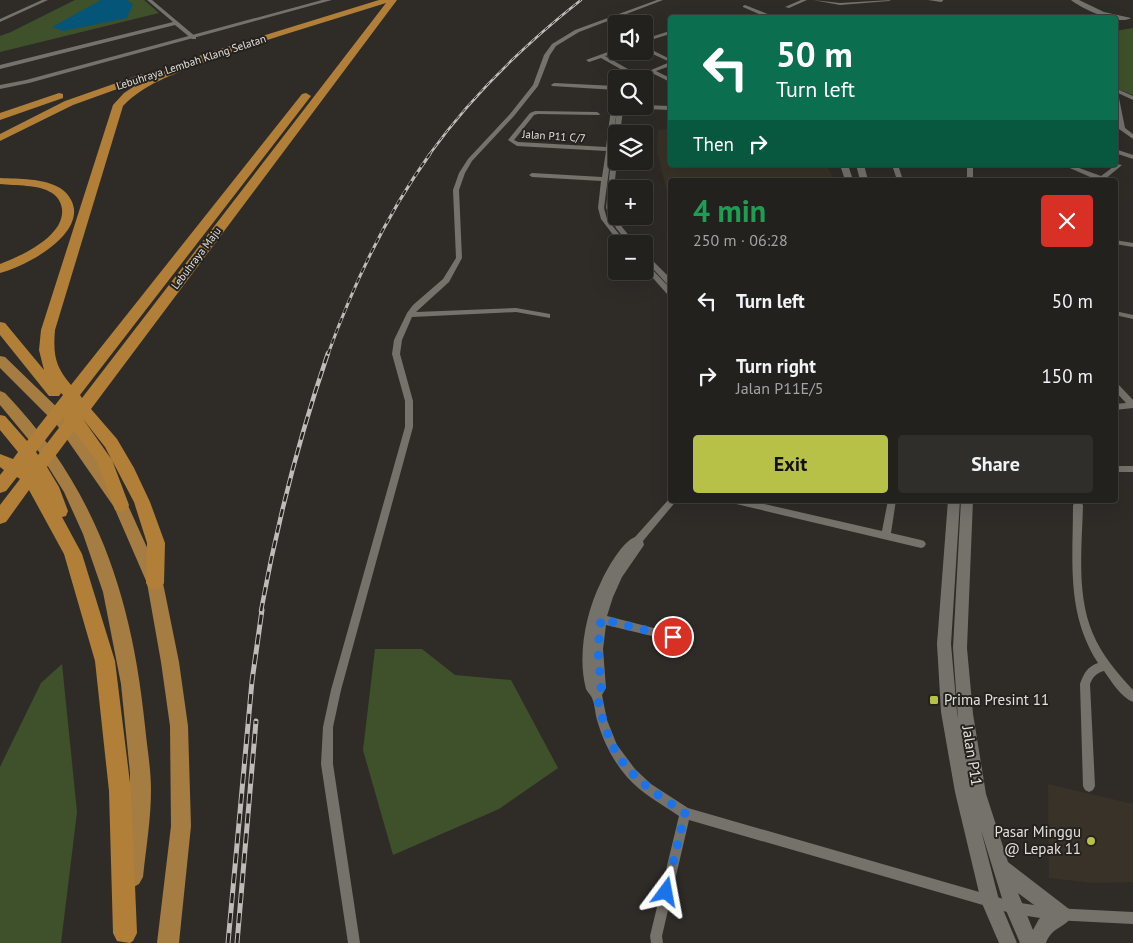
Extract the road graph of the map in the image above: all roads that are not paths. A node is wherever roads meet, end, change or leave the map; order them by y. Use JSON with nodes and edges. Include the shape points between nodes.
{"nodes":[{"id":1,"x":46,"y":0,"type":"edge"},
{"id":2,"x":149,"y":0,"type":"edge"},
{"id":3,"x":327,"y":0,"type":"edge"},
{"id":4,"x":374,"y":0,"type":"edge"},
{"id":5,"x":382,"y":0,"type":"edge"},
{"id":6,"x":388,"y":0,"type":"edge"},
{"id":7,"x":392,"y":0,"type":"edge"},
{"id":8,"x":661,"y":0,"type":"edge"},
{"id":9,"x":804,"y":0,"type":"edge"},
{"id":10,"x":815,"y":0,"type":"edge"},
{"id":11,"x":889,"y":0,"type":"edge"},
{"id":12,"x":930,"y":0,"type":"edge"},
{"id":13,"x":1066,"y":0,"type":"edge"},
{"id":14,"x":1074,"y":0,"type":"edge"},
{"id":15,"x":941,"y":1,"type":"dead end"},
{"id":16,"x":840,"y":4,"type":"junction"},
{"id":17,"x":745,"y":6,"type":"dead end"},
{"id":18,"x":787,"y":7,"type":"dead end"},
{"id":19,"x":766,"y":15,"type":"edge"},
{"id":20,"x":843,"y":15,"type":"edge"},
{"id":21,"x":1101,"y":15,"type":"edge"},
{"id":22,"x":1102,"y":15,"type":"edge"},
{"id":23,"x":371,"y":18,"type":"junction"},
{"id":24,"x":1118,"y":19,"type":"edge"},
{"id":25,"x":1118,"y":19,"type":"edge"},
{"id":26,"x":0,"y":21,"type":"edge"},
{"id":27,"x":1131,"y":21,"type":"edge"},
{"id":28,"x":176,"y":23,"type":"junction"},
{"id":29,"x":668,"y":33,"type":"edge"},
{"id":30,"x":194,"y":38,"type":"junction"},
{"id":31,"x":653,"y":38,"type":"edge"},
{"id":32,"x":653,"y":53,"type":"edge"},
{"id":33,"x":608,"y":54,"type":"edge"},
{"id":34,"x":212,"y":55,"type":"junction"},
{"id":35,"x":601,"y":56,"type":"junction"},
{"id":36,"x":590,"y":60,"type":"dead end"},
{"id":37,"x":668,"y":62,"type":"edge"},
{"id":38,"x":668,"y":64,"type":"edge"},
{"id":39,"x":0,"y":67,"type":"edge"},
{"id":40,"x":152,"y":67,"type":"junction"},
{"id":41,"x":626,"y":70,"type":"dead end"},
{"id":42,"x":653,"y":71,"type":"edge"},
{"id":43,"x":653,"y":72,"type":"edge"},
{"id":44,"x":668,"y":79,"type":"edge"},
{"id":45,"x":554,"y":85,"type":"dead end"},
{"id":46,"x":0,"y":87,"type":"edge"},
{"id":47,"x":608,"y":88,"type":"edge"},
{"id":48,"x":1118,"y":91,"type":"edge"},
{"id":49,"x":1133,"y":98,"type":"edge"},
{"id":50,"x":653,"y":107,"type":"edge"},
{"id":51,"x":1118,"y":107,"type":"edge"},
{"id":52,"x":668,"y":108,"type":"edge"},
{"id":53,"x":597,"y":114,"type":"dead end"},
{"id":54,"x":0,"y":117,"type":"edge"},
{"id":55,"x":0,"y":130,"type":"edge"},
{"id":56,"x":1133,"y":137,"type":"edge"},
{"id":57,"x":0,"y":138,"type":"edge"},
{"id":58,"x":608,"y":149,"type":"joint"},
{"id":59,"x":1118,"y":152,"type":"edge"},
{"id":60,"x":1133,"y":157,"type":"edge"},
{"id":61,"x":1071,"y":167,"type":"edge"},
{"id":62,"x":1116,"y":167,"type":"edge"},
{"id":63,"x":613,"y":170,"type":"edge"},
{"id":64,"x":532,"y":175,"type":"dead end"},
{"id":65,"x":1098,"y":178,"type":"edge"},
{"id":66,"x":1102,"y":178,"type":"edge"},
{"id":67,"x":605,"y":179,"type":"junction"},
{"id":68,"x":0,"y":181,"type":"edge"},
{"id":69,"x":616,"y":235,"type":"edge"},
{"id":70,"x":625,"y":235,"type":"edge"},
{"id":71,"x":1118,"y":242,"type":"edge"},
{"id":72,"x":1133,"y":245,"type":"edge"},
{"id":73,"x":653,"y":264,"type":"edge"},
{"id":74,"x":0,"y":269,"type":"edge"},
{"id":75,"x":653,"y":274,"type":"edge"},
{"id":76,"x":668,"y":280,"type":"edge"},
{"id":77,"x":668,"y":290,"type":"edge"},
{"id":78,"x":1118,"y":314,"type":"edge"},
{"id":79,"x":410,"y":315,"type":"junction"},
{"id":80,"x":548,"y":316,"type":"dead end"},
{"id":81,"x":1133,"y":317,"type":"edge"},
{"id":82,"x":0,"y":326,"type":"edge"},
{"id":83,"x":0,"y":360,"type":"edge"},
{"id":84,"x":93,"y":368,"type":"joint"},
{"id":85,"x":111,"y":370,"type":"joint"},
{"id":86,"x":1118,"y":389,"type":"edge"},
{"id":87,"x":0,"y":396,"type":"edge"},
{"id":88,"x":1133,"y":405,"type":"edge"},
{"id":89,"x":1118,"y":407,"type":"edge"},
{"id":90,"x":0,"y":420,"type":"edge"},
{"id":91,"x":0,"y":460,"type":"edge"},
{"id":92,"x":1118,"y":469,"type":"edge"},
{"id":93,"x":1133,"y":469,"type":"edge"},
{"id":94,"x":0,"y":487,"type":"edge"},
{"id":95,"x":670,"y":503,"type":"edge"},
{"id":96,"x":745,"y":503,"type":"edge"},
{"id":97,"x":892,"y":503,"type":"edge"},
{"id":98,"x":954,"y":503,"type":"edge"},
{"id":99,"x":967,"y":503,"type":"edge"},
{"id":100,"x":121,"y":505,"type":"junction"},
{"id":101,"x":1078,"y":505,"type":"dead end"},
{"id":102,"x":4,"y":512,"type":"edge"},
{"id":103,"x":886,"y":536,"type":"junction"},
{"id":104,"x":638,"y":540,"type":"junction"},
{"id":105,"x":921,"y":544,"type":"dead end"},
{"id":106,"x":72,"y":554,"type":"junction"},
{"id":107,"x":155,"y":583,"type":"junction"},
{"id":108,"x":601,"y":619,"type":"junction"},
{"id":109,"x":673,"y":637,"type":"dead end"},
{"id":110,"x":1106,"y":666,"type":"junction"},
{"id":111,"x":597,"y":695,"type":"junction"},
{"id":112,"x":1133,"y":697,"type":"edge"},
{"id":113,"x":1088,"y":786,"type":"dead end"},
{"id":114,"x":685,"y":813,"type":"junction"},
{"id":115,"x":1001,"y":867,"type":"junction"},
{"id":116,"x":990,"y":901,"type":"junction"},
{"id":117,"x":1014,"y":908,"type":"junction"},
{"id":118,"x":1063,"y":915,"type":"junction"},
{"id":119,"x":1133,"y":918,"type":"edge"},
{"id":120,"x":125,"y":938,"type":"edge"},
{"id":121,"x":168,"y":943,"type":"edge"},
{"id":122,"x":354,"y":943,"type":"edge"},
{"id":123,"x":657,"y":943,"type":"edge"},
{"id":124,"x":1008,"y":943,"type":"edge"},
{"id":125,"x":1029,"y":943,"type":"edge"},
{"id":126,"x":1037,"y":943,"type":"edge"}],
"edges":[{"from":1,"to":26,"type":"street"},
{"from":2,"to":28,"type":"street"},
{"from":3,"to":30,"type":"street"},
{"from":4,"to":40,"type":"highway","name":"Lebuhraya Lembah Klang Selatan"},
{"from":5,"to":23,"type":"highway","name":"Lebuhraya Maju"},
{"from":6,"to":34,"type":"highway","name":"Lebuhraya Lembah Klang Selatan"},
{"from":7,"to":23,"type":"highway","name":"Lebuhraya Maju"},
{"from":8,"to":79,"type":"street","via":[[576,31],[554,45],[547,54],[536,85],[462,173],[456,190],[459,258],[446,280]]},
{"from":9,"to":18,"type":"street"},
{"from":10,"to":16,"type":"street"},
{"from":11,"to":16,"type":"street"},
{"from":12,"to":15,"type":"street"},
{"from":13,"to":21,"type":"main road"},
{"from":14,"to":22,"type":"main road"},
{"from":16,"to":20,"type":"street"},
{"from":17,"to":19,"type":"street"},
{"from":23,"to":84,"type":"highway","name":"Lebuhraya Maju"},
{"from":23,"to":85,"type":"highway","name":"Lebuhraya Maju"},
{"from":24,"to":27,"type":"main road"},
{"from":25,"to":27,"type":"main road"},
{"from":28,"to":30,"type":"street"},
{"from":28,"to":39,"type":"street"},
{"from":29,"to":31,"type":"street"},
{"from":30,"to":46,"type":"street"},
{"from":32,"to":37,"type":"street"},
{"from":33,"to":35,"type":"street"},
{"from":34,"to":57,"type":"highway","name":"Lebuhraya Lembah Klang Selatan","via":[[87,96]]},
{"from":34,"to":107,"type":"highway","via":[[140,86],[118,105],[48,330],[46,350],[52,372],[111,443],[142,502],[156,543]]},
{"from":35,"to":36,"type":"street"},
{"from":35,"to":41,"type":"street"},
{"from":38,"to":42,"type":"street"},
{"from":40,"to":54,"type":"highway","via":[[110,78]]},
{"from":40,"to":55,"type":"highway","name":"Lebuhraya Lembah Klang Selatan","via":[[62,100]]},
{"from":43,"to":44,"type":"street"},
{"from":45,"to":47,"type":"street"},
{"from":48,"to":49,"type":"street"},
{"from":50,"to":52,"type":"street"},
{"from":51,"to":56,"type":"street","via":[[1122,129]]},
{"from":53,"to":58,"type":"street","name":"Jalan P11 C/7","via":[[536,112],[511,140],[517,144]]},
{"from":58,"to":67,"type":"street"},
{"from":59,"to":60,"type":"street"},
{"from":61,"to":65,"type":"street"},
{"from":62,"to":66,"type":"street"},
{"from":63,"to":70,"type":"street","via":[[609,208]]},
{"from":64,"to":67,"type":"street"},
{"from":67,"to":69,"type":"street","via":[[602,214]]},
{"from":68,"to":74,"type":"highway","via":[[47,185],[65,197],[70,213],[66,225],[50,243]]},
{"from":71,"to":72,"type":"street"},
{"from":73,"to":76,"type":"street"},
{"from":75,"to":77,"type":"street"},
{"from":78,"to":81,"type":"street"},
{"from":79,"to":80,"type":"street","via":[[523,310]]},
{"from":79,"to":122,"type":"street","via":[[402,328],[396,354],[409,401],[409,427],[328,727],[327,764]]},
{"from":82,"to":100,"type":"highway","via":[[104,460]]},
{"from":83,"to":100,"type":"highway","via":[[62,421]]},
{"from":84,"to":94,"type":"highway","name":"Lebuhraya Maju"},
{"from":85,"to":102,"type":"highway","name":"Lebuhraya Maju"},
{"from":86,"to":88,"type":"street"},
{"from":87,"to":120,"type":"highway","via":[[57,466],[79,506],[107,580],[123,644],[133,696],[141,791]]},
{"from":88,"to":89,"type":"street"},
{"from":90,"to":106,"type":"highway","via":[[49,484],[57,500]]},
{"from":91,"to":106,"type":"highway","via":[[32,481]]},
{"from":92,"to":93,"type":"street"},
{"from":95,"to":104,"type":"street"},
{"from":96,"to":103,"type":"street"},
{"from":97,"to":103,"type":"street"},
{"from":98,"to":116,"type":"main road","name":"Jalan P11","via":[[944,644],[950,712],[963,792]]},
{"from":99,"to":115,"type":"main road","name":"Jalan P11","via":[[960,648],[965,714],[978,794]]},
{"from":100,"to":107,"type":"highway"},
{"from":101,"to":110,"type":"street","via":[[1079,599],[1084,624]]},
{"from":103,"to":105,"type":"street"},
{"from":104,"to":108,"type":"street","via":[[639,545],[618,575]]},
{"from":104,"to":111,"type":"street","via":[[632,542],[610,573],[593,615],[588,669],[592,690]]},
{"from":106,"to":120,"type":"highway","via":[[105,660],[120,791]]},
{"from":107,"to":121,"type":"highway","via":[[178,726],[181,826]]},
{"from":108,"to":109,"type":"street"},
{"from":108,"to":111,"type":"street","via":[[598,649],[601,688]]},
{"from":110,"to":112,"type":"street"},
{"from":110,"to":113,"type":"street","via":[[1096,667],[1088,674],[1085,684]]},
{"from":111,"to":114,"type":"street","via":[[613,748],[631,774]]},
{"from":114,"to":116,"type":"street"},
{"from":114,"to":123,"type":"street"},
{"from":115,"to":117,"type":"main road","name":"Jalan P11"},
{"from":115,"to":118,"type":"main road"},
{"from":116,"to":117,"type":"street"},
{"from":116,"to":124,"type":"main road","name":"Jalan P11"},
{"from":117,"to":118,"type":"street"},
{"from":117,"to":125,"type":"main road","name":"Jalan P11"},
{"from":118,"to":119,"type":"street"},
{"from":118,"to":126,"type":"main road","via":[[1045,925]]}]}
